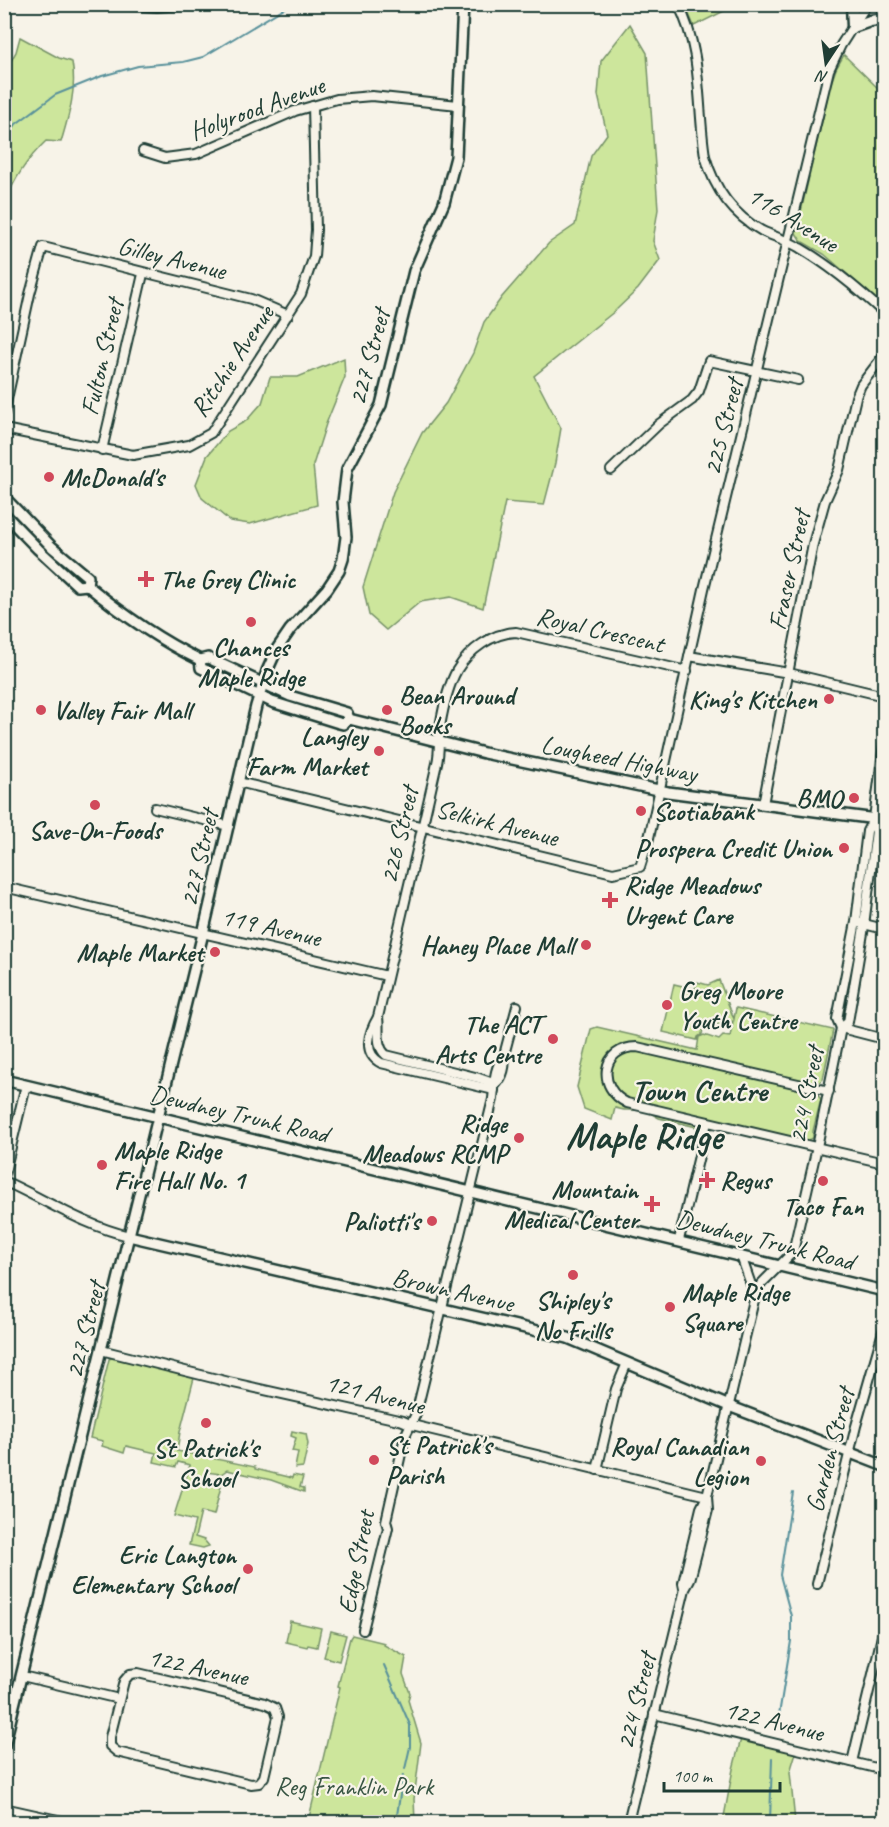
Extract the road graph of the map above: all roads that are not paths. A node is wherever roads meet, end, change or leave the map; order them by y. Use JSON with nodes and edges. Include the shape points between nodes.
{"nodes":[{"id":1,"x":117,"y":4,"type":"edge"},
{"id":2,"x":192,"y":4,"type":"edge"},
{"id":3,"x":463,"y":4,"type":"edge"},
{"id":4,"x":678,"y":4,"type":"edge"},
{"id":5,"x":852,"y":4,"type":"edge"},
{"id":6,"x":867,"y":4,"type":"edge"},
{"id":7,"x":880,"y":4,"type":"edge"},
{"id":8,"x":885,"y":9,"type":"edge"},
{"id":9,"x":885,"y":19,"type":"edge"},
{"id":10,"x":854,"y":27,"type":"junction"},
{"id":11,"x":458,"y":105,"type":"junction"},
{"id":12,"x":313,"y":106,"type":"junction"},
{"id":13,"x":143,"y":151,"type":"dead end"},
{"id":14,"x":789,"y":243,"type":"junction"},
{"id":15,"x":143,"y":274,"type":"junction"},
{"id":16,"x":885,"y":313,"type":"edge"},
{"id":17,"x":288,"y":315,"type":"junction"},
{"id":18,"x":885,"y":355,"type":"edge"},
{"id":19,"x":758,"y":371,"type":"junction"},
{"id":20,"x":798,"y":380,"type":"dead end"},
{"id":21,"x":4,"y":412,"type":"edge"},
{"id":22,"x":4,"y":429,"type":"edge"},
{"id":23,"x":102,"y":450,"type":"junction"},
{"id":24,"x":610,"y":470,"type":"dead end"},
{"id":25,"x":4,"y":497,"type":"edge"},
{"id":26,"x":4,"y":514,"type":"edge"},
{"id":27,"x":8,"y":523,"type":"edge"},
{"id":28,"x":87,"y":585,"type":"junction"},
{"id":29,"x":504,"y":633,"type":"joint"},
{"id":30,"x":689,"y":656,"type":"junction"},
{"id":31,"x":200,"y":660,"type":"junction"},
{"id":32,"x":687,"y":671,"type":"junction"},
{"id":33,"x":789,"y":673,"type":"junction"},
{"id":34,"x":263,"y":684,"type":"junction"},
{"id":35,"x":259,"y":696,"type":"junction"},
{"id":36,"x":885,"y":696,"type":"edge"},
{"id":37,"x":348,"y":720,"type":"junction"},
{"id":38,"x":439,"y":742,"type":"junction"},
{"id":39,"x":885,"y":744,"type":"edge"},
{"id":40,"x":238,"y":782,"type":"junction"},
{"id":41,"x":660,"y":790,"type":"junction"},
{"id":42,"x":763,"y":804,"type":"junction"},
{"id":43,"x":154,"y":808,"type":"dead end"},
{"id":44,"x":874,"y":818,"type":"junction"},
{"id":45,"x":885,"y":820,"type":"edge"},
{"id":46,"x":229,"y":826,"type":"junction"},
{"id":47,"x":423,"y":826,"type":"junction"},
{"id":48,"x":640,"y":867,"type":"joint"},
{"id":49,"x":4,"y":886,"type":"edge"},
{"id":50,"x":860,"y":923,"type":"junction"},
{"id":51,"x":885,"y":929,"type":"edge"},
{"id":52,"x":203,"y":932,"type":"junction"},
{"id":53,"x":387,"y":976,"type":"junction"},
{"id":54,"x":517,"y":1006,"type":"dead end"},
{"id":55,"x":378,"y":1017,"type":"junction"},
{"id":56,"x":841,"y":1028,"type":"junction"},
{"id":57,"x":885,"y":1039,"type":"edge"},
{"id":58,"x":4,"y":1080,"type":"edge"},
{"id":59,"x":26,"y":1085,"type":"junction"},
{"id":60,"x":495,"y":1087,"type":"junction"},
{"id":61,"x":829,"y":1091,"type":"junction"},
{"id":62,"x":158,"y":1116,"type":"junction"},
{"id":63,"x":707,"y":1122,"type":"junction"},
{"id":64,"x":818,"y":1147,"type":"junction"},
{"id":65,"x":885,"y":1163,"type":"edge"},
{"id":66,"x":4,"y":1176,"type":"edge"},
{"id":67,"x":4,"y":1181,"type":"edge"},
{"id":68,"x":470,"y":1190,"type":"junction"},
{"id":69,"x":129,"y":1236,"type":"junction"},
{"id":70,"x":679,"y":1240,"type":"junction"},
{"id":71,"x":741,"y":1256,"type":"junction"},
{"id":72,"x":780,"y":1266,"type":"junction"},
{"id":73,"x":885,"y":1291,"type":"edge"},
{"id":74,"x":755,"y":1296,"type":"junction"},
{"id":75,"x":441,"y":1310,"type":"junction"},
{"id":76,"x":885,"y":1328,"type":"edge"},
{"id":77,"x":101,"y":1350,"type":"junction"},
{"id":78,"x":627,"y":1363,"type":"junction"},
{"id":79,"x":729,"y":1406,"type":"junction"},
{"id":80,"x":412,"y":1425,"type":"junction"},
{"id":81,"x":850,"y":1452,"type":"junction"},
{"id":82,"x":885,"y":1466,"type":"edge"},
{"id":83,"x":597,"y":1470,"type":"junction"},
{"id":84,"x":707,"y":1496,"type":"junction"},
{"id":85,"x":817,"y":1584,"type":"dead end"},
{"id":86,"x":885,"y":1628,"type":"edge"},
{"id":87,"x":363,"y":1630,"type":"dead end"},
{"id":88,"x":22,"y":1676,"type":"junction"},
{"id":89,"x":119,"y":1699,"type":"junction"},
{"id":90,"x":654,"y":1714,"type":"junction"},
{"id":91,"x":4,"y":1746,"type":"edge"},
{"id":92,"x":852,"y":1762,"type":"junction"},
{"id":93,"x":885,"y":1770,"type":"edge"},
{"id":94,"x":4,"y":1808,"type":"edge"},
{"id":95,"x":67,"y":1822,"type":"edge"},
{"id":96,"x":628,"y":1822,"type":"edge"}],
"edges":[{"from":1,"to":2,"type":"street"},
{"from":3,"to":11,"type":"main road","name":"227 Street"},
{"from":4,"to":14,"type":"street","name":"116 Avenue","via":[[693,46],[703,144],[713,178],[737,212]]},
{"from":5,"to":10,"type":"highway"},
{"from":6,"to":10,"type":"street","name":"225 Street"},
{"from":7,"to":8,"type":"highway"},
{"from":9,"to":10,"type":"highway"},
{"from":10,"to":14,"type":"street","name":"225 Street","via":[[829,70]]},
{"from":11,"to":12,"type":"street","name":"Holyrood Avenue","via":[[372,96]]},
{"from":11,"to":34,"type":"main road","name":"227 Street","via":[[456,157],[444,203],[414,271],[381,405],[347,469],[343,502],[346,537],[339,571],[282,641]]},
{"from":12,"to":13,"type":"street","name":"Holyrood Avenue","via":[[196,154],[165,158]]},
{"from":12,"to":17,"type":"street","name":"Ritchie Avenue","via":[[316,248],[308,279]]},
{"from":14,"to":16,"type":"street","name":"116 Avenue","via":[[836,271]]},
{"from":14,"to":19,"type":"street","name":"225 Street"},
{"from":15,"to":17,"type":"street","name":"Gilley Avenue","via":[[261,302]]},
{"from":15,"to":21,"type":"street","name":"Gilley Avenue","via":[[43,247]]},
{"from":15,"to":23,"type":"street","name":"Fulton Street"},
{"from":17,"to":23,"type":"street","name":"Ritchie Avenue","via":[[211,433],[173,449],[133,455]]},
{"from":18,"to":33,"type":"street","name":"Fraser Street","via":[[856,397],[838,470],[813,544]]},
{"from":19,"to":20,"type":"street"},
{"from":19,"to":24,"type":"street","via":[[709,361],[692,400],[659,424]]},
{"from":19,"to":30,"type":"street","name":"225 Street"},
{"from":22,"to":23,"type":"street","name":"Ritchie Avenue"},
{"from":25,"to":28,"type":"main road","name":"Lougheed Highway","via":[[52,547],[88,577]]},
{"from":26,"to":27,"type":"main road","name":"Lougheed Highway"},
{"from":27,"to":28,"type":"main road","name":"Lougheed Highway","via":[[78,586]]},
{"from":28,"to":31,"type":"main road","name":"Lougheed Highway","via":[[140,625]]},
{"from":29,"to":32,"type":"street","name":"Royal Crescent","via":[[520,632]]},
{"from":29,"to":38,"type":"street","name":"226 Street","via":[[476,648],[459,668],[445,708]]},
{"from":30,"to":32,"type":"street","name":"225 Street"},
{"from":30,"to":33,"type":"street"},
{"from":31,"to":34,"type":"main road","name":"Lougheed Highway","via":[[208,658]]},
{"from":31,"to":35,"type":"main road","name":"Lougheed Highway","via":[[201,668]]},
{"from":32,"to":41,"type":"street","name":"225 Street"},
{"from":33,"to":36,"type":"street"},
{"from":33,"to":42,"type":"street","name":"Fraser Street"},
{"from":34,"to":35,"type":"main road","name":"227 Street"},
{"from":34,"to":37,"type":"main road","name":"Lougheed Highway","via":[[301,700],[347,712]]},
{"from":35,"to":37,"type":"main road","name":"Lougheed Highway","via":[[339,723]]},
{"from":35,"to":40,"type":"main road","name":"227 Street"},
{"from":37,"to":38,"type":"main road","name":"Lougheed Highway"},
{"from":38,"to":41,"type":"main road","name":"Lougheed Highway"},
{"from":38,"to":47,"type":"street","name":"226 Street"},
{"from":39,"to":44,"type":"street","name":"224 Street"},
{"from":40,"to":46,"type":"main road","name":"227 Street"},
{"from":40,"to":47,"type":"street","name":"Selkirk Avenue"},
{"from":41,"to":42,"type":"main road","name":"Lougheed Highway"},
{"from":41,"to":48,"type":"street","name":"225 Street"},
{"from":42,"to":44,"type":"main road","name":"Lougheed Highway"},
{"from":43,"to":46,"type":"street"},
{"from":44,"to":45,"type":"main road","name":"Lougheed Highway"},
{"from":44,"to":50,"type":"street","name":"224 Street","via":[[876,831]]},
{"from":46,"to":52,"type":"main road","name":"227 Street"},
{"from":47,"to":48,"type":"street","name":"Selkirk Avenue","via":[[613,873]]},
{"from":47,"to":53,"type":"street","name":"226 Street"},
{"from":49,"to":52,"type":"street","name":"119 Avenue"},
{"from":50,"to":51,"type":"street"},
{"from":50,"to":56,"type":"street","name":"224 Street","via":[[848,1022]]},
{"from":52,"to":53,"type":"street","name":"119 Avenue"},
{"from":52,"to":62,"type":"main road","name":"227 Street"},
{"from":53,"to":55,"type":"street","name":"226 Street"},
{"from":54,"to":60,"type":"street","name":"Edge Street","via":[[501,1079]]},
{"from":55,"to":60,"type":"street","via":[[378,1044],[386,1055],[479,1078]]},
{"from":55,"to":60,"type":"street","name":"226 Street","via":[[368,1043],[373,1057],[381,1063]]},
{"from":56,"to":57,"type":"street"},
{"from":56,"to":61,"type":"street","name":"224 Street"},
{"from":58,"to":59,"type":"main road","name":"Dewdney Trunk Road"},
{"from":59,"to":62,"type":"main road","name":"Dewdney Trunk Road"},
{"from":59,"to":66,"type":"street"},
{"from":60,"to":68,"type":"street","name":"Edge Street"},
{"from":61,"to":63,"type":"street","via":[[637,1047],[621,1051],[609,1062],[607,1081],[622,1101]]},
{"from":61,"to":64,"type":"street","name":"224 Street"},
{"from":62,"to":68,"type":"main road","name":"Dewdney Trunk Road"},
{"from":62,"to":69,"type":"main road","name":"227 Street"},
{"from":63,"to":64,"type":"street"},
{"from":63,"to":70,"type":"street"},
{"from":64,"to":65,"type":"street"},
{"from":64,"to":72,"type":"street","name":"224 Street","via":[[793,1252]]},
{"from":67,"to":69,"type":"street","name":"Brown Avenue","via":[[83,1220]]},
{"from":68,"to":70,"type":"main road","name":"Dewdney Trunk Road"},
{"from":68,"to":75,"type":"street","name":"Edge Street"},
{"from":69,"to":75,"type":"main road","name":"Brown Avenue"},
{"from":69,"to":77,"type":"main road","name":"227 Street"},
{"from":70,"to":71,"type":"main road","name":"Dewdney Trunk Road"},
{"from":71,"to":72,"type":"main road","name":"Dewdney Trunk Road"},
{"from":71,"to":74,"type":"street"},
{"from":72,"to":73,"type":"main road","name":"Dewdney Trunk Road"},
{"from":72,"to":74,"type":"street","name":"224 Street","via":[[760,1284]]},
{"from":74,"to":79,"type":"street","name":"224 Street"},
{"from":75,"to":78,"type":"main road","name":"Brown Avenue","via":[[568,1338]]},
{"from":75,"to":80,"type":"street","name":"Edge Street"},
{"from":76,"to":81,"type":"street","name":"Garden Street"},
{"from":77,"to":80,"type":"street","name":"121 Avenue"},
{"from":77,"to":88,"type":"main road","name":"227 Street"},
{"from":78,"to":79,"type":"main road","name":"Brown Avenue"},
{"from":78,"to":83,"type":"street","via":[[616,1389]]},
{"from":79,"to":81,"type":"main road","name":"Brown Avenue"},
{"from":79,"to":84,"type":"street","name":"224 Street"},
{"from":80,"to":83,"type":"street","name":"121 Avenue"},
{"from":80,"to":87,"type":"street","name":"Edge Street","via":[[405,1436]]},
{"from":81,"to":82,"type":"main road","name":"Brown Avenue"},
{"from":81,"to":85,"type":"street","name":"Garden Street"},
{"from":83,"to":84,"type":"street","name":"121 Avenue"},
{"from":84,"to":90,"type":"street","name":"224 Street","via":[[708,1510]]},
{"from":86,"to":92,"type":"street"},
{"from":88,"to":89,"type":"street","name":"122 Avenue"},
{"from":88,"to":91,"type":"main road","name":"227 Street"},
{"from":89,"to":89,"type":"street","name":"122 Avenue","via":[[124,1681],[130,1674],[138,1673],[265,1702],[275,1708],[278,1717],[264,1777],[251,1784],[117,1752],[110,1746],[110,1737]]},
{"from":90,"to":92,"type":"street","name":"122 Avenue"},
{"from":90,"to":96,"type":"street","name":"224 Street"},
{"from":92,"to":93,"type":"street","name":"122 Avenue"},
{"from":94,"to":95,"type":"street"}]}
